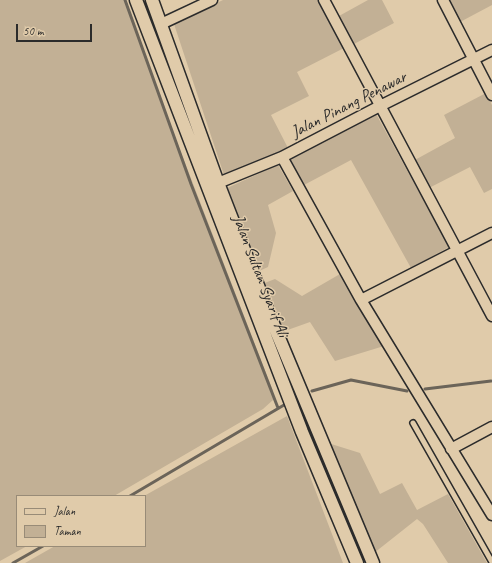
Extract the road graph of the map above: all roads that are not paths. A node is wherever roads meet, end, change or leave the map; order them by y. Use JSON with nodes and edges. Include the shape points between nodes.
{"nodes":[{"id":1,"x":136,"y":0,"type":"edge"},
{"id":2,"x":152,"y":0,"type":"edge"},
{"id":3,"x":212,"y":0,"type":"edge"},
{"id":4,"x":324,"y":0,"type":"edge"},
{"id":5,"x":443,"y":0,"type":"edge"},
{"id":6,"x":161,"y":24,"type":"junction"},
{"id":7,"x":492,"y":50,"type":"edge"},
{"id":8,"x":473,"y":60,"type":"junction"},
{"id":9,"x":492,"y":95,"type":"edge"},
{"id":10,"x":380,"y":106,"type":"junction"},
{"id":11,"x":282,"y":158,"type":"junction"},
{"id":12,"x":218,"y":183,"type":"junction"},
{"id":13,"x":492,"y":233,"type":"edge"},
{"id":14,"x":457,"y":251,"type":"junction"},
{"id":15,"x":361,"y":300,"type":"junction"},
{"id":16,"x":492,"y":316,"type":"edge"},
{"id":17,"x":414,"y":423,"type":"dead end"},
{"id":18,"x":316,"y":427,"type":"junction"},
{"id":19,"x":492,"y":427,"type":"edge"},
{"id":20,"x":302,"y":432,"type":"junction"},
{"id":21,"x":451,"y":449,"type":"junction"},
{"id":22,"x":492,"y":515,"type":"edge"},
{"id":23,"x":492,"y":562,"type":"edge"},
{"id":24,"x":357,"y":563,"type":"edge"},
{"id":25,"x":373,"y":563,"type":"edge"}],
"edges":[{"from":1,"to":20,"type":"street","name":"Jalan Sultan Syarif Ali"},
{"from":2,"to":6,"type":"street","name":"Jalan Sultan Syarif Ali"},
{"from":3,"to":6,"type":"street"},
{"from":4,"to":10,"type":"street"},
{"from":5,"to":8,"type":"street"},
{"from":6,"to":12,"type":"street","name":"Jalan Sultan Syarif Ali"},
{"from":7,"to":8,"type":"street","name":"Jalan Pinang Penawar"},
{"from":8,"to":9,"type":"street"},
{"from":8,"to":10,"type":"street","name":"Jalan Pinang Penawar"},
{"from":10,"to":11,"type":"street","name":"Jalan Pinang Penawar"},
{"from":10,"to":14,"type":"street"},
{"from":11,"to":12,"type":"street","name":"Jalan Pinang Penawar"},
{"from":11,"to":15,"type":"street"},
{"from":12,"to":18,"type":"street","name":"Jalan Sultan Syarif Ali"},
{"from":13,"to":14,"type":"street"},
{"from":14,"to":15,"type":"street"},
{"from":14,"to":16,"type":"street"},
{"from":15,"to":21,"type":"street"},
{"from":17,"to":23,"type":"lane"},
{"from":18,"to":20,"type":"street"},
{"from":18,"to":25,"type":"street","name":"Jalan Sultan Syarif Ali"},
{"from":19,"to":21,"type":"street"},
{"from":20,"to":24,"type":"street","name":"Jalan Sultan Syarif Ali"},
{"from":21,"to":22,"type":"street"}]}
